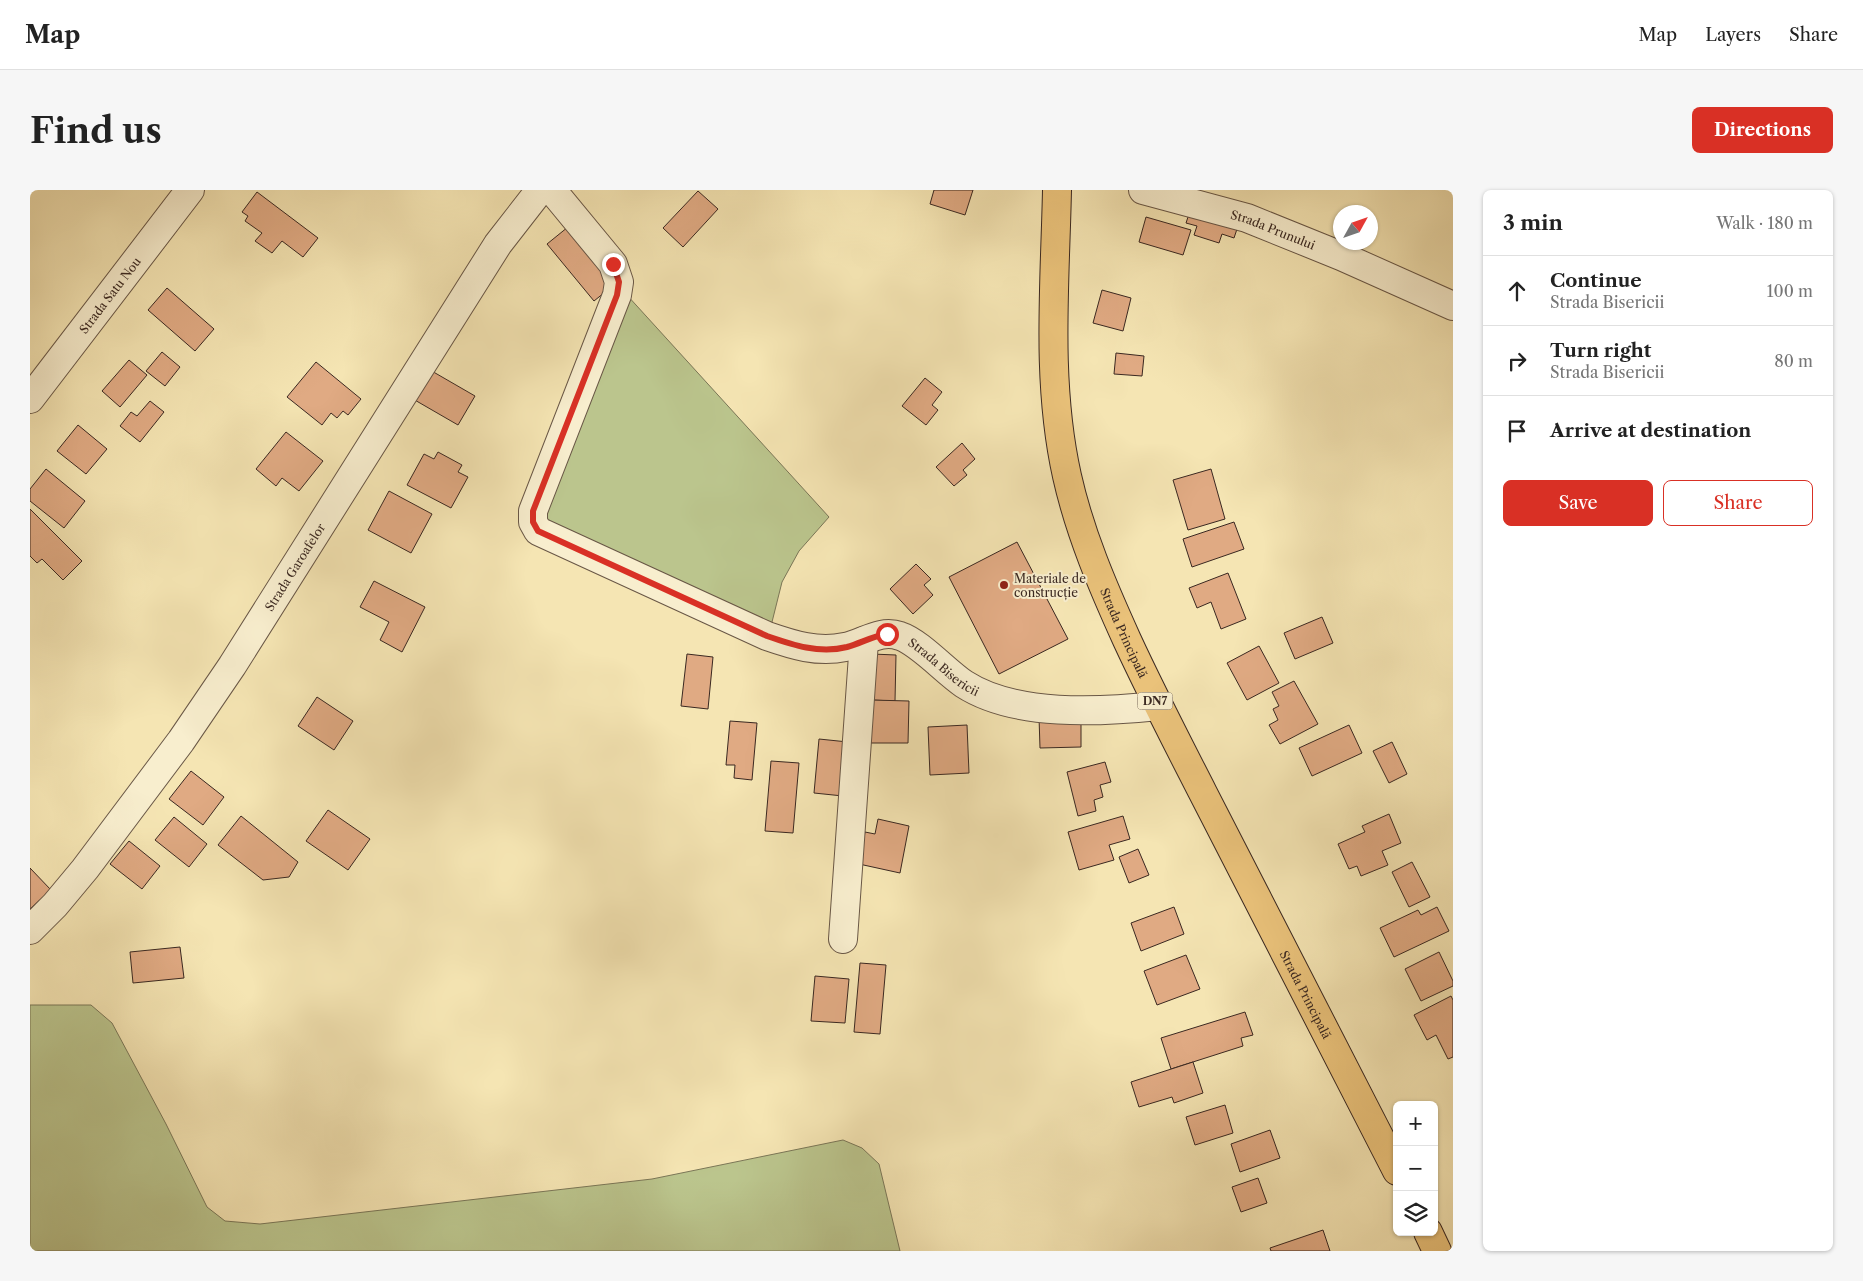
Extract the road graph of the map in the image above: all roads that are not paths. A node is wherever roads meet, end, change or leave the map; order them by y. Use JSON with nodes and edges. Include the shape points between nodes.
{"nodes":[{"id":1,"x":190,"y":190,"type":"edge"},
{"id":2,"x":540,"y":190,"type":"edge"},
{"id":3,"x":552,"y":190,"type":"edge"},
{"id":4,"x":1057,"y":190,"type":"edge"},
{"id":5,"x":1143,"y":190,"type":"edge"},
{"id":6,"x":1453,"y":306,"type":"edge"},
{"id":7,"x":30,"y":399,"type":"edge"},
{"id":8,"x":864,"y":640,"type":"junction"},
{"id":9,"x":1158,"y":706,"type":"junction"},
{"id":10,"x":30,"y":930,"type":"edge"},
{"id":11,"x":843,"y":939,"type":"dead end"},
{"id":12,"x":1393,"y":1163,"type":"edge"},
{"id":13,"x":1430,"y":1236,"type":"edge"},
{"id":14,"x":1438,"y":1251,"type":"edge"}],
"edges":[{"from":1,"to":7,"type":"street","name":"Strada Satu Nou"},
{"from":2,"to":10,"type":"street","name":"Strada Garoafelor","via":[[498,244],[237,658],[186,733],[85,869]]},
{"from":3,"to":8,"type":"street","name":"Strada Bisericii","via":[[613,264],[619,282],[617,295],[533,511],[533,522],[538,531],[789,644],[828,649]]},
{"from":4,"to":9,"type":"highway","name":"Strada Principală","number":"DN7","via":[[1053,350],[1059,432],[1066,475],[1090,555]]},
{"from":5,"to":6,"type":"street","name":"Strada Prunului","via":[[1247,218]]},
{"from":8,"to":9,"type":"street","name":"Strada Bisericii","via":[[887,634],[901,636],[965,684],[990,697],[1022,706],[1111,711]]},
{"from":8,"to":11,"type":"street"},
{"from":9,"to":12,"type":"highway","name":"Strada Principală","number":"DN7"},
{"from":13,"to":14,"type":"highway"}]}
